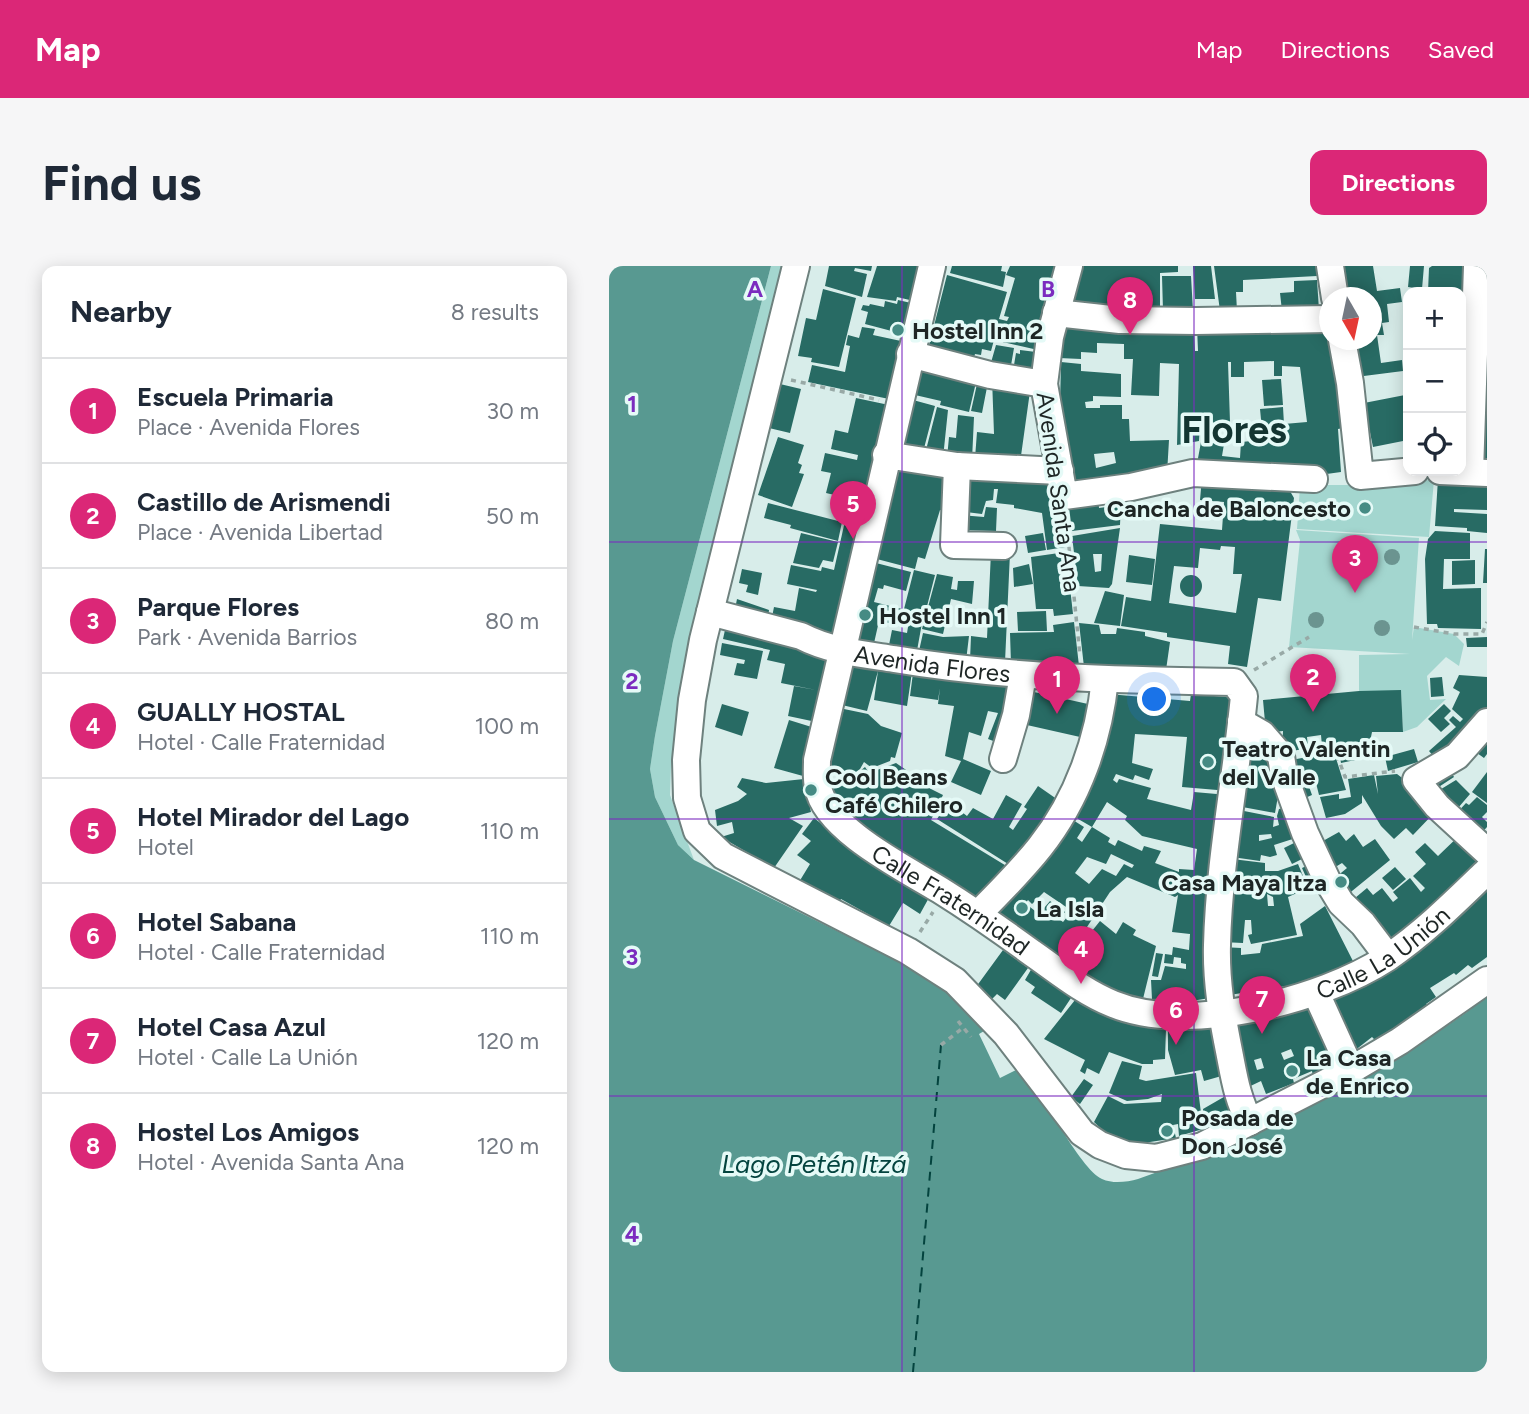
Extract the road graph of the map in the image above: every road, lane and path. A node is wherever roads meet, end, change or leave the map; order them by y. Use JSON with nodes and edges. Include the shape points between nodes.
{"nodes":[{"id":1,"x":796,"y":266,"type":"edge"},
{"id":2,"x":932,"y":266,"type":"edge"},
{"id":3,"x":1069,"y":266,"type":"edge"},
{"id":4,"x":1330,"y":266,"type":"edge"},
{"id":5,"x":1480,"y":274,"type":"edge"},
{"id":6,"x":1333,"y":287,"type":"edge"},
{"id":7,"x":1056,"y":313,"type":"junction"},
{"id":8,"x":1319,"y":319,"type":"edge"},
{"id":9,"x":1344,"y":350,"type":"edge"},
{"id":10,"x":910,"y":354,"type":"junction"},
{"id":11,"x":768,"y":375,"type":"junction"},
{"id":12,"x":1044,"y":384,"type":"junction"},
{"id":13,"x":898,"y":404,"type":"junction"},
{"id":14,"x":886,"y":455,"type":"junction"},
{"id":15,"x":957,"y":466,"type":"junction"},
{"id":16,"x":1403,"y":472,"type":"edge"},
{"id":17,"x":1479,"y":473,"type":"edge"},
{"id":18,"x":1314,"y":479,"type":"dead end"},
{"id":19,"x":1062,"y":483,"type":"junction"},
{"id":20,"x":1003,"y":545,"type":"dead end"},
{"id":21,"x":710,"y":612,"type":"junction"},
{"id":22,"x":1487,"y":622,"type":"edge"},
{"id":23,"x":1414,"y":627,"type":"dead end"},
{"id":24,"x":1308,"y":637,"type":"dead end"},
{"id":25,"x":841,"y":650,"type":"junction"},
{"id":26,"x":1023,"y":675,"type":"junction"},
{"id":27,"x":1094,"y":679,"type":"junction"},
{"id":28,"x":1234,"y":682,"type":"junction"},
{"id":29,"x":1241,"y":722,"type":"junction"},
{"id":30,"x":1487,"y":722,"type":"edge"},
{"id":31,"x":1281,"y":756,"type":"junction"},
{"id":32,"x":1003,"y":760,"type":"dead end"},
{"id":33,"x":1416,"y":780,"type":"junction"},
{"id":34,"x":1487,"y":852,"type":"edge"},
{"id":35,"x":1487,"y":871,"type":"edge"},
{"id":36,"x":944,"y":893,"type":"junction"},
{"id":37,"x":978,"y":914,"type":"junction"},
{"id":38,"x":908,"y":951,"type":"junction"},
{"id":39,"x":1388,"y":957,"type":"junction"},
{"id":40,"x":1487,"y":980,"type":"edge"},
{"id":41,"x":1316,"y":993,"type":"junction"},
{"id":42,"x":1222,"y":1013,"type":"junction"},
{"id":43,"x":964,"y":1027,"type":"dead end"},
{"id":44,"x":941,"y":1045,"type":"dead end"},
{"id":45,"x":1351,"y":1070,"type":"junction"},
{"id":46,"x":1250,"y":1122,"type":"junction"}],
"edges":[{"from":1,"to":11,"type":"street"},
{"from":2,"to":10,"type":"street"},
{"from":3,"to":7,"type":"street","name":"Avenida Santa Ana"},
{"from":4,"to":6,"type":"street"},
{"from":5,"to":17,"type":"street"},
{"from":7,"to":8,"type":"street","via":[[1120,320]]},
{"from":7,"to":12,"type":"street","name":"Avenida Santa Ana"},
{"from":9,"to":16,"type":"street","via":[[1360,476]]},
{"from":10,"to":12,"type":"street"},
{"from":10,"to":13,"type":"street"},
{"from":11,"to":13,"type":"path"},
{"from":11,"to":21,"type":"street"},
{"from":12,"to":19,"type":"street","name":"Avenida Santa Ana"},
{"from":13,"to":14,"type":"street"},
{"from":14,"to":15,"type":"street"},
{"from":14,"to":25,"type":"street"},
{"from":15,"to":19,"type":"street"},
{"from":15,"to":20,"type":"street","via":[[954,545]]},
{"from":18,"to":19,"type":"street","via":[[1193,473],[1131,487]]},
{"from":19,"to":27,"type":"path","name":"Avenida Santa Ana"},
{"from":21,"to":25,"type":"street","name":"Avenida Flores"},
{"from":21,"to":38,"type":"street","via":[[692,700],[686,760],[687,798],[697,831],[723,856]]},
{"from":22,"to":23,"type":"path","via":[[1482,634]]},
{"from":24,"to":28,"type":"path"},
{"from":25,"to":26,"type":"street","name":"Avenida Flores","via":[[939,667]]},
{"from":25,"to":36,"type":"street","name":"Calle Fraternidad","via":[[817,760],[818,789],[828,809],[849,832]]},
{"from":26,"to":27,"type":"street","name":"Avenida Flores"},
{"from":26,"to":32,"type":"street"},
{"from":27,"to":28,"type":"street","name":"Avenida Flores"},
{"from":27,"to":37,"type":"street","via":[[1102,709],[1093,750],[1060,817],[1041,845]]},
{"from":28,"to":29,"type":"street","via":[[1244,696]]},
{"from":29,"to":31,"type":"street","via":[[1262,734]]},
{"from":29,"to":42,"type":"street","via":[[1216,947]]},
{"from":30,"to":33,"type":"street","via":[[1457,756]]},
{"from":31,"to":33,"type":"path","via":[[1335,749],[1345,778],[1398,771]]},
{"from":31,"to":39,"type":"street","via":[[1305,833],[1327,880]]},
{"from":33,"to":34,"type":"street"},
{"from":35,"to":39,"type":"street","name":"Calle La Unión"},
{"from":36,"to":37,"type":"street","name":"Calle Fraternidad"},
{"from":36,"to":38,"type":"path"},
{"from":37,"to":42,"type":"street","name":"Calle Fraternidad","via":[[1084,989],[1114,1004],[1182,1016]]},
{"from":38,"to":46,"type":"street","via":[[955,981],[1006,1034],[1082,1133],[1100,1145],[1126,1155],[1156,1158],[1202,1146]]},
{"from":39,"to":41,"type":"street","name":"Calle La Unión"},
{"from":40,"to":45,"type":"street"},
{"from":41,"to":42,"type":"street","name":"Calle La Unión"},
{"from":41,"to":45,"type":"street"},
{"from":42,"to":46,"type":"street","via":[[1240,1104]]},
{"from":43,"to":44,"type":"path"},
{"from":45,"to":46,"type":"street"}]}
